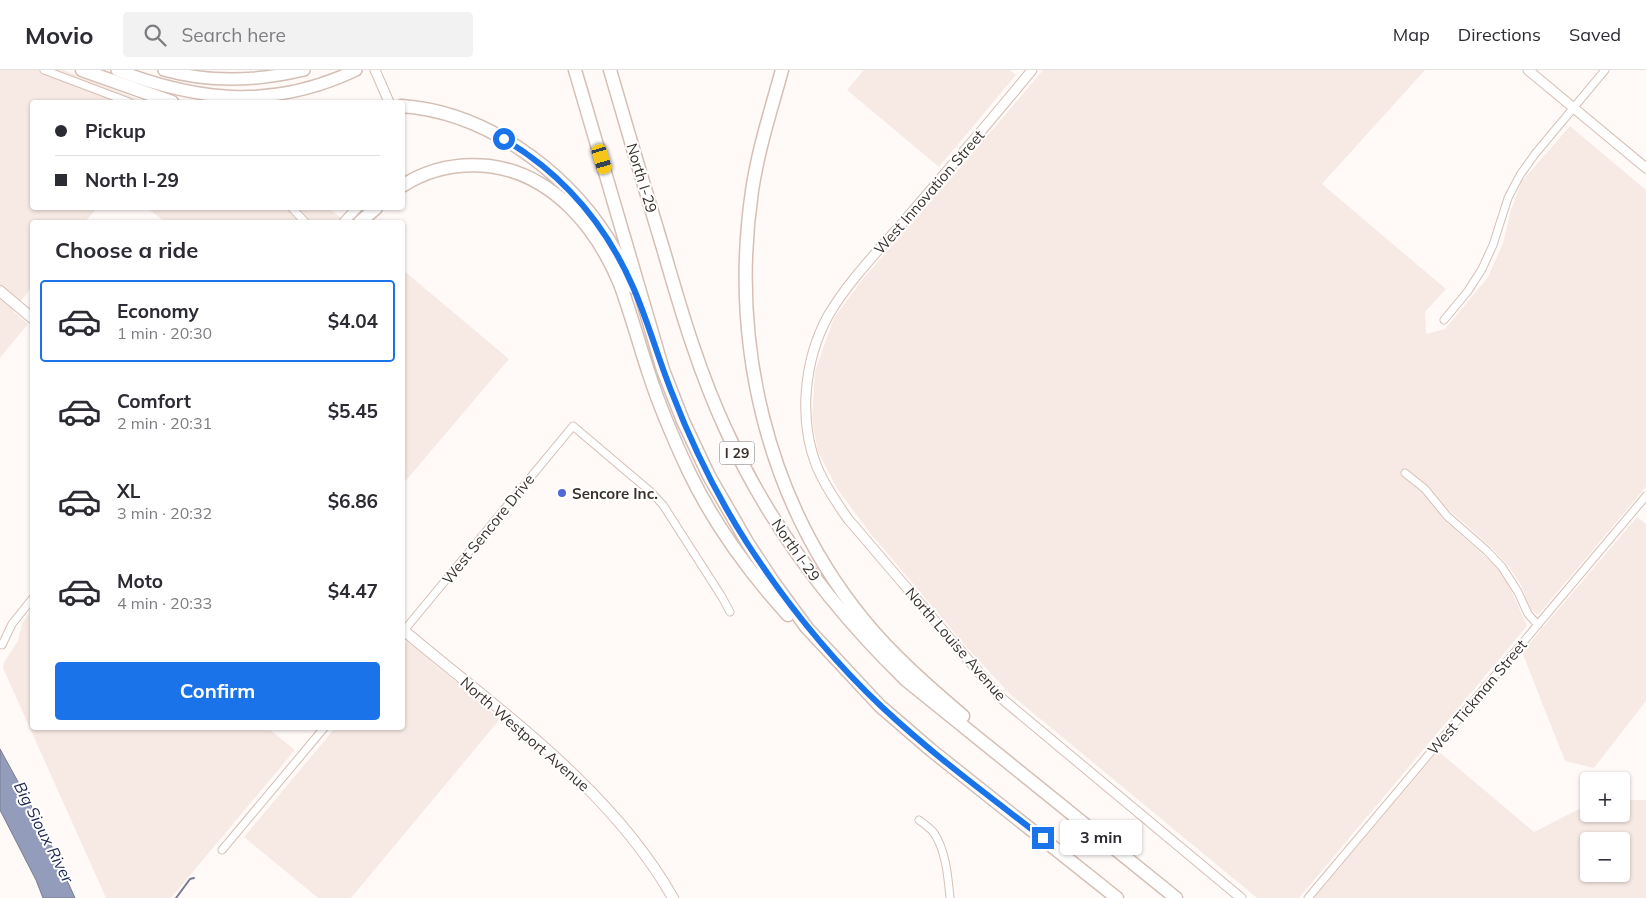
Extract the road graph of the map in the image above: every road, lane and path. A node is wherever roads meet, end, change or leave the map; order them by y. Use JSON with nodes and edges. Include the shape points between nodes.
{"nodes":[{"id":1,"x":44,"y":70,"type":"edge"},
{"id":2,"x":82,"y":70,"type":"edge"},
{"id":3,"x":117,"y":70,"type":"edge"},
{"id":4,"x":164,"y":70,"type":"edge"},
{"id":5,"x":304,"y":70,"type":"edge"},
{"id":6,"x":356,"y":70,"type":"edge"},
{"id":7,"x":375,"y":70,"type":"edge"},
{"id":8,"x":575,"y":70,"type":"edge"},
{"id":9,"x":610,"y":70,"type":"edge"},
{"id":10,"x":782,"y":70,"type":"edge"},
{"id":11,"x":1032,"y":70,"type":"edge"},
{"id":12,"x":1528,"y":70,"type":"edge"},
{"id":13,"x":1604,"y":70,"type":"edge"},
{"id":14,"x":124,"y":100,"type":"edge"},
{"id":15,"x":166,"y":100,"type":"edge"},
{"id":16,"x":388,"y":100,"type":"edge"},
{"id":17,"x":405,"y":107,"type":"edge"},
{"id":18,"x":1573,"y":107,"type":"junction"},
{"id":19,"x":1646,"y":168,"type":"edge"},
{"id":20,"x":405,"y":184,"type":"edge"},
{"id":21,"x":294,"y":210,"type":"edge"},
{"id":22,"x":355,"y":210,"type":"edge"},
{"id":23,"x":374,"y":210,"type":"edge"},
{"id":24,"x":303,"y":220,"type":"edge"},
{"id":25,"x":346,"y":220,"type":"edge"},
{"id":26,"x":362,"y":220,"type":"edge"},
{"id":27,"x":0,"y":291,"type":"edge"},
{"id":28,"x":30,"y":316,"type":"edge"},
{"id":29,"x":828,"y":316,"type":"joint"},
{"id":30,"x":1444,"y":320,"type":"dead end"},
{"id":31,"x":656,"y":348,"type":"junction"},
{"id":32,"x":1405,"y":473,"type":"dead end"},
{"id":33,"x":1646,"y":496,"type":"edge"},
{"id":34,"x":30,"y":602,"type":"edge"},
{"id":35,"x":730,"y":612,"type":"dead end"},
{"id":36,"x":1538,"y":625,"type":"junction"},
{"id":37,"x":405,"y":628,"type":"edge"},
{"id":38,"x":405,"y":632,"type":"edge"},
{"id":39,"x":820,"y":643,"type":"junction"},
{"id":40,"x":2,"y":645,"type":"dead end"},
{"id":41,"x":322,"y":730,"type":"edge"},
{"id":42,"x":998,"y":755,"type":"junction"},
{"id":43,"x":920,"y":820,"type":"dead end"},
{"id":44,"x":222,"y":850,"type":"dead end"},
{"id":45,"x":673,"y":898,"type":"edge"},
{"id":46,"x":950,"y":898,"type":"edge"},
{"id":47,"x":1117,"y":898,"type":"edge"},
{"id":48,"x":1176,"y":898,"type":"edge"},
{"id":49,"x":1241,"y":898,"type":"edge"},
{"id":50,"x":1308,"y":898,"type":"edge"}],
"edges":[{"from":1,"to":14,"type":"street"},
{"from":2,"to":15,"type":"highway"},
{"from":3,"to":6,"type":"highway","via":[[182,91],[238,97],[306,88]]},
{"from":4,"to":5,"type":"highway","via":[[200,77],[237,79]]},
{"from":7,"to":16,"type":"street"},
{"from":8,"to":31,"type":"highway","number":"I 29"},
{"from":9,"to":42,"type":"highway","name":"North I-29","number":"I 29","via":[[699,365],[726,431],[752,481],[797,554],[861,635],[913,686]]},
{"from":10,"to":42,"type":"highway","via":[[758,160],[745,252],[750,356],[770,447],[806,530],[861,617],[909,669],[975,726]]},
{"from":11,"to":29,"type":"street","name":"West Innovation Street"},
{"from":12,"to":18,"type":"street"},
{"from":13,"to":18,"type":"street"},
{"from":17,"to":31,"type":"highway","via":[[442,114],[484,129],[519,148],[555,176],[586,208],[607,237],[633,287]]},
{"from":18,"to":19,"type":"street"},
{"from":18,"to":30,"type":"street","via":[[1520,174],[1482,269]]},
{"from":20,"to":39,"type":"highway","via":[[450,167],[498,167],[538,183],[577,213],[604,252],[619,283],[658,398],[699,491],[726,537],[754,573],[806,636]]},
{"from":21,"to":24,"type":"street"},
{"from":22,"to":25,"type":"street"},
{"from":23,"to":26,"type":"highway"},
{"from":27,"to":28,"type":"main road"},
{"from":29,"to":49,"type":"street","name":"North Louise Avenue","via":[[810,364],[806,413],[816,465],[838,505],[1000,697]]},
{"from":31,"to":39,"type":"highway","number":"I 29","via":[[687,430],[721,499],[774,583]]},
{"from":32,"to":36,"type":"street","via":[[1502,567],[1528,614]]},
{"from":33,"to":36,"type":"street","name":"West Tickman Street"},
{"from":34,"to":40,"type":"street","via":[[12,624]]},
{"from":35,"to":37,"type":"street","name":"West Sencore Drive","via":[[663,505],[573,426]]},
{"from":36,"to":50,"type":"street","name":"West Tickman Street"},
{"from":38,"to":45,"type":"main road","name":"North Westport Avenue","via":[[576,776],[626,831]]},
{"from":39,"to":47,"type":"highway","number":"I 29","via":[[880,706]]},
{"from":41,"to":44,"type":"street"},
{"from":42,"to":48,"type":"highway","name":"North I-29","number":"I 29"},
{"from":43,"to":46,"type":"street","via":[[934,833],[941,850]]}]}
